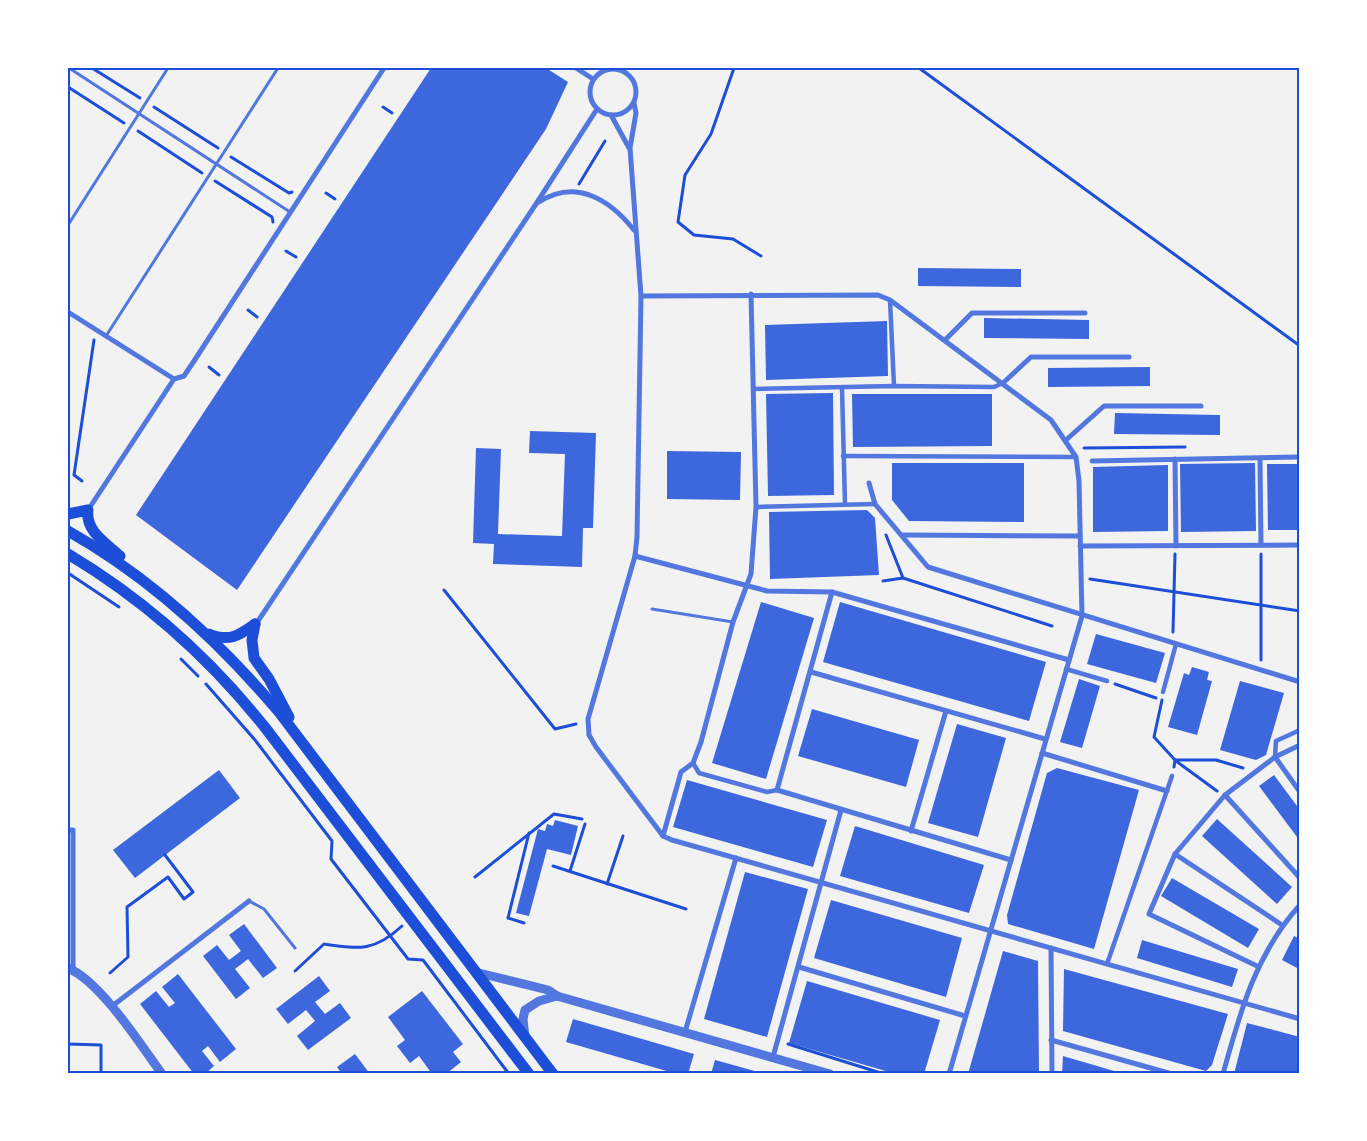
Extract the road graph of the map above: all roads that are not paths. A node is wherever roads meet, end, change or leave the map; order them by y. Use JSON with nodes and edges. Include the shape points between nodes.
{"nodes":[{"id":1,"x":69,"y":68,"type":"edge"},
{"id":2,"x":168,"y":68,"type":"edge"},
{"id":3,"x":278,"y":68,"type":"edge"},
{"id":4,"x":384,"y":68,"type":"edge"},
{"id":5,"x":576,"y":68,"type":"edge"},
{"id":6,"x":624,"y":69,"type":"edge"},
{"id":7,"x":593,"y":79,"type":"junction"},
{"id":8,"x":634,"y":102,"type":"junction"},
{"id":9,"x":596,"y":109,"type":"junction"},
{"id":10,"x":140,"y":112,"type":"junction"},
{"id":11,"x":611,"y":115,"type":"junction"},
{"id":12,"x":630,"y":148,"type":"junction"},
{"id":13,"x":217,"y":163,"type":"junction"},
{"id":14,"x":536,"y":204,"type":"junction"},
{"id":15,"x":291,"y":212,"type":"junction"},
{"id":16,"x":68,"y":225,"type":"edge"},
{"id":17,"x":635,"y":231,"type":"junction"},
{"id":18,"x":751,"y":294,"type":"junction"},
{"id":19,"x":641,"y":296,"type":"junction"},
{"id":20,"x":890,"y":300,"type":"junction"},
{"id":21,"x":68,"y":312,"type":"edge"},
{"id":22,"x":1085,"y":313,"type":"dead end"},
{"id":23,"x":106,"y":336,"type":"junction"},
{"id":24,"x":945,"y":340,"type":"junction"},
{"id":25,"x":1129,"y":356,"type":"dead end"},
{"id":26,"x":174,"y":379,"type":"junction"},
{"id":27,"x":1003,"y":383,"type":"junction"},
{"id":28,"x":894,"y":386,"type":"junction"},
{"id":29,"x":842,"y":388,"type":"junction"},
{"id":30,"x":753,"y":389,"type":"junction"},
{"id":31,"x":1201,"y":406,"type":"dead end"},
{"id":32,"x":1066,"y":440,"type":"junction"},
{"id":33,"x":843,"y":456,"type":"junction"},
{"id":34,"x":1076,"y":457,"type":"junction"},
{"id":35,"x":1300,"y":457,"type":"edge"},
{"id":36,"x":1175,"y":458,"type":"junction"},
{"id":37,"x":1260,"y":458,"type":"junction"},
{"id":38,"x":1092,"y":461,"type":"dead end"},
{"id":39,"x":869,"y":483,"type":"dead end"},
{"id":40,"x":845,"y":504,"type":"junction"},
{"id":41,"x":875,"y":504,"type":"junction"},
{"id":42,"x":756,"y":507,"type":"junction"},
{"id":43,"x":88,"y":510,"type":"junction"},
{"id":44,"x":68,"y":514,"type":"edge"},
{"id":45,"x":68,"y":531,"type":"edge"},
{"id":46,"x":903,"y":536,"type":"junction"},
{"id":47,"x":1080,"y":536,"type":"junction"},
{"id":48,"x":1261,"y":545,"type":"junction"},
{"id":49,"x":1300,"y":545,"type":"edge"},
{"id":50,"x":1080,"y":546,"type":"junction"},
{"id":51,"x":1176,"y":546,"type":"junction"},
{"id":52,"x":68,"y":554,"type":"edge"},
{"id":53,"x":635,"y":556,"type":"junction"},
{"id":54,"x":747,"y":587,"type":"junction"},
{"id":55,"x":156,"y":589,"type":"junction"},
{"id":56,"x":832,"y":592,"type":"junction"},
{"id":57,"x":652,"y":609,"type":"dead end"},
{"id":58,"x":1082,"y":616,"type":"junction"},
{"id":59,"x":733,"y":622,"type":"junction"},
{"id":60,"x":255,"y":624,"type":"junction"},
{"id":61,"x":206,"y":632,"type":"junction"},
{"id":62,"x":1176,"y":644,"type":"junction"},
{"id":63,"x":1069,"y":660,"type":"junction"},
{"id":64,"x":1066,"y":669,"type":"junction"},
{"id":65,"x":811,"y":672,"type":"junction"},
{"id":66,"x":1107,"y":681,"type":"road end"},
{"id":67,"x":1300,"y":682,"type":"edge"},
{"id":68,"x":1163,"y":692,"type":"road end"},
{"id":69,"x":946,"y":711,"type":"junction"},
{"id":70,"x":1300,"y":730,"type":"edge"},
{"id":71,"x":1045,"y":739,"type":"junction"},
{"id":72,"x":1300,"y":745,"type":"edge"},
{"id":73,"x":305,"y":746,"type":"junction"},
{"id":74,"x":1042,"y":753,"type":"junction"},
{"id":75,"x":1275,"y":757,"type":"junction"},
{"id":76,"x":693,"y":763,"type":"junction"},
{"id":77,"x":1172,"y":776,"type":"road end"},
{"id":78,"x":777,"y":790,"type":"junction"},
{"id":79,"x":1166,"y":791,"type":"junction"},
{"id":80,"x":1300,"y":792,"type":"edge"},
{"id":81,"x":1225,"y":795,"type":"junction"},
{"id":82,"x":841,"y":810,"type":"junction"},
{"id":83,"x":68,"y":830,"type":"edge"},
{"id":84,"x":911,"y":831,"type":"junction"},
{"id":85,"x":662,"y":836,"type":"junction"},
{"id":86,"x":1175,"y":854,"type":"junction"},
{"id":87,"x":736,"y":858,"type":"junction"},
{"id":88,"x":1011,"y":860,"type":"junction"},
{"id":89,"x":1300,"y":878,"type":"edge"},
{"id":90,"x":821,"y":882,"type":"junction"},
{"id":91,"x":249,"y":901,"type":"joint"},
{"id":92,"x":1300,"y":904,"type":"edge"},
{"id":93,"x":1282,"y":925,"type":"junction"},
{"id":94,"x":990,"y":930,"type":"junction"},
{"id":95,"x":295,"y":948,"type":"dead end"},
{"id":96,"x":1051,"y":948,"type":"junction"},
{"id":97,"x":1107,"y":964,"type":"junction"},
{"id":98,"x":1257,"y":966,"type":"junction"},
{"id":99,"x":799,"y":967,"type":"junction"},
{"id":100,"x":70,"y":970,"type":"edge"},
{"id":101,"x":479,"y":974,"type":"junction"},
{"id":102,"x":557,"y":996,"type":"junction"},
{"id":103,"x":1243,"y":1003,"type":"junction"},
{"id":104,"x":111,"y":1007,"type":"junction"},
{"id":105,"x":965,"y":1016,"type":"junction"},
{"id":106,"x":1300,"y":1019,"type":"edge"},
{"id":107,"x":685,"y":1032,"type":"junction"},
{"id":108,"x":525,"y":1037,"type":"junction"},
{"id":109,"x":1052,"y":1040,"type":"junction"},
{"id":110,"x":773,"y":1057,"type":"junction"},
{"id":111,"x":162,"y":1074,"type":"edge"},
{"id":112,"x":529,"y":1074,"type":"edge"},
{"id":113,"x":553,"y":1074,"type":"edge"},
{"id":114,"x":830,"y":1074,"type":"edge"},
{"id":115,"x":949,"y":1074,"type":"edge"},
{"id":116,"x":1052,"y":1074,"type":"edge"},
{"id":117,"x":1172,"y":1074,"type":"edge"},
{"id":118,"x":1223,"y":1074,"type":"edge"}],
"edges":[{"from":1,"to":10,"type":"lane"},
{"from":2,"to":10,"type":"lane"},
{"from":3,"to":13,"type":"lane"},
{"from":4,"to":15,"type":"street"},
{"from":5,"to":7,"type":"street"},
{"from":6,"to":7,"type":"street","via":[[610,68]]},
{"from":6,"to":8,"type":"street","via":[[636,87]]},
{"from":7,"to":9,"type":"street","via":[[590,92]]},
{"from":8,"to":11,"type":"street","via":[[627,110]]},
{"from":8,"to":12,"type":"street","via":[[636,113]]},
{"from":9,"to":11,"type":"street"},
{"from":9,"to":14,"type":"street"},
{"from":10,"to":13,"type":"lane"},
{"from":10,"to":16,"type":"lane"},
{"from":11,"to":12,"type":"street"},
{"from":12,"to":17,"type":"street"},
{"from":13,"to":15,"type":"lane"},
{"from":13,"to":23,"type":"lane"},
{"from":14,"to":17,"type":"street","via":[[556,194],[588,194],[617,210]]},
{"from":14,"to":60,"type":"street"},
{"from":15,"to":26,"type":"street","via":[[184,376]]},
{"from":17,"to":19,"type":"street"},
{"from":18,"to":19,"type":"street"},
{"from":18,"to":20,"type":"street","via":[[878,296]]},
{"from":18,"to":30,"type":"street"},
{"from":19,"to":53,"type":"street"},
{"from":20,"to":24,"type":"street"},
{"from":20,"to":28,"type":"street"},
{"from":21,"to":23,"type":"street"},
{"from":22,"to":24,"type":"street","via":[[972,313]]},
{"from":23,"to":26,"type":"street"},
{"from":24,"to":27,"type":"street"},
{"from":25,"to":27,"type":"street","via":[[1031,357]]},
{"from":26,"to":43,"type":"street"},
{"from":27,"to":28,"type":"street","via":[[994,387]]},
{"from":27,"to":32,"type":"street","via":[[1051,420]]},
{"from":28,"to":29,"type":"street"},
{"from":29,"to":30,"type":"street"},
{"from":29,"to":33,"type":"street"},
{"from":30,"to":42,"type":"street"},
{"from":31,"to":32,"type":"street","via":[[1104,406]]},
{"from":32,"to":34,"type":"street"},
{"from":33,"to":34,"type":"street"},
{"from":33,"to":40,"type":"street"},
{"from":34,"to":47,"type":"street"},
{"from":35,"to":37,"type":"street"},
{"from":36,"to":37,"type":"street"},
{"from":36,"to":38,"type":"street"},
{"from":36,"to":51,"type":"street"},
{"from":37,"to":48,"type":"street"},
{"from":39,"to":41,"type":"street"},
{"from":40,"to":41,"type":"street"},
{"from":40,"to":42,"type":"street"},
{"from":41,"to":46,"type":"street"},
{"from":42,"to":54,"type":"street","via":[[754,556]]},
{"from":43,"to":44,"type":"main road"},
{"from":43,"to":55,"type":"main road","via":[[87,520],[93,531]]},
{"from":45,"to":55,"type":"main road","via":[[120,562]]},
{"from":46,"to":47,"type":"street"},
{"from":46,"to":58,"type":"street","via":[[928,567]]},
{"from":47,"to":50,"type":"street"},
{"from":48,"to":49,"type":"street"},
{"from":48,"to":51,"type":"street"},
{"from":50,"to":51,"type":"street"},
{"from":50,"to":58,"type":"street"},
{"from":52,"to":112,"type":"main road","via":[[151,611],[236,692]]},
{"from":53,"to":54,"type":"street"},
{"from":53,"to":85,"type":"street","via":[[588,719],[596,747]]},
{"from":54,"to":56,"type":"street","via":[[767,591]]},
{"from":54,"to":59,"type":"street"},
{"from":55,"to":61,"type":"main road"},
{"from":56,"to":63,"type":"street"},
{"from":56,"to":65,"type":"street"},
{"from":57,"to":59,"type":"lane"},
{"from":58,"to":62,"type":"street"},
{"from":58,"to":63,"type":"street"},
{"from":59,"to":76,"type":"street"},
{"from":60,"to":61,"type":"main road","via":[[233,638]]},
{"from":60,"to":73,"type":"main road","via":[[252,640],[254,658]]},
{"from":61,"to":73,"type":"main road","via":[[251,678]]},
{"from":62,"to":67,"type":"street"},
{"from":62,"to":68,"type":"street"},
{"from":63,"to":64,"type":"street"},
{"from":64,"to":66,"type":"street"},
{"from":64,"to":71,"type":"street"},
{"from":65,"to":69,"type":"street"},
{"from":65,"to":78,"type":"street"},
{"from":69,"to":71,"type":"street"},
{"from":69,"to":84,"type":"street"},
{"from":70,"to":75,"type":"street","via":[[1276,741]]},
{"from":71,"to":74,"type":"street"},
{"from":72,"to":75,"type":"street"},
{"from":73,"to":101,"type":"main road"},
{"from":74,"to":79,"type":"street"},
{"from":74,"to":88,"type":"street"},
{"from":75,"to":80,"type":"street"},
{"from":75,"to":81,"type":"street"},
{"from":76,"to":78,"type":"street","via":[[699,773],[767,792]]},
{"from":76,"to":85,"type":"street","via":[[682,772]]},
{"from":77,"to":79,"type":"street"},
{"from":78,"to":82,"type":"street"},
{"from":79,"to":97,"type":"street"},
{"from":81,"to":86,"type":"street"},
{"from":81,"to":89,"type":"street"},
{"from":82,"to":84,"type":"street"},
{"from":82,"to":90,"type":"street"},
{"from":83,"to":100,"type":"street","via":[[73,830]]},
{"from":84,"to":88,"type":"street"},
{"from":85,"to":87,"type":"street"},
{"from":86,"to":93,"type":"street"},
{"from":86,"to":98,"type":"street","via":[[1149,914]]},
{"from":87,"to":90,"type":"street"},
{"from":87,"to":107,"type":"street"},
{"from":88,"to":94,"type":"street"},
{"from":90,"to":94,"type":"street"},
{"from":90,"to":99,"type":"street"},
{"from":91,"to":95,"type":"lane","via":[[264,909]]},
{"from":91,"to":104,"type":"street"},
{"from":92,"to":93,"type":"street"},
{"from":93,"to":98,"type":"street"},
{"from":94,"to":96,"type":"street"},
{"from":94,"to":105,"type":"street"},
{"from":96,"to":97,"type":"street"},
{"from":96,"to":109,"type":"street"},
{"from":97,"to":103,"type":"street"},
{"from":98,"to":103,"type":"street"},
{"from":99,"to":105,"type":"street"},
{"from":99,"to":110,"type":"street"},
{"from":100,"to":104,"type":"street","via":[[87,981]]},
{"from":101,"to":102,"type":"street","via":[[548,990]]},
{"from":101,"to":108,"type":"main road"},
{"from":102,"to":107,"type":"street"},
{"from":102,"to":108,"type":"street","via":[[539,1001],[525,1010]]},
{"from":103,"to":106,"type":"street"},
{"from":103,"to":118,"type":"street"},
{"from":104,"to":111,"type":"street"},
{"from":105,"to":115,"type":"street"},
{"from":107,"to":110,"type":"street"},
{"from":108,"to":113,"type":"main road"},
{"from":109,"to":116,"type":"street"},
{"from":109,"to":117,"type":"street"},
{"from":110,"to":114,"type":"street"}]}
